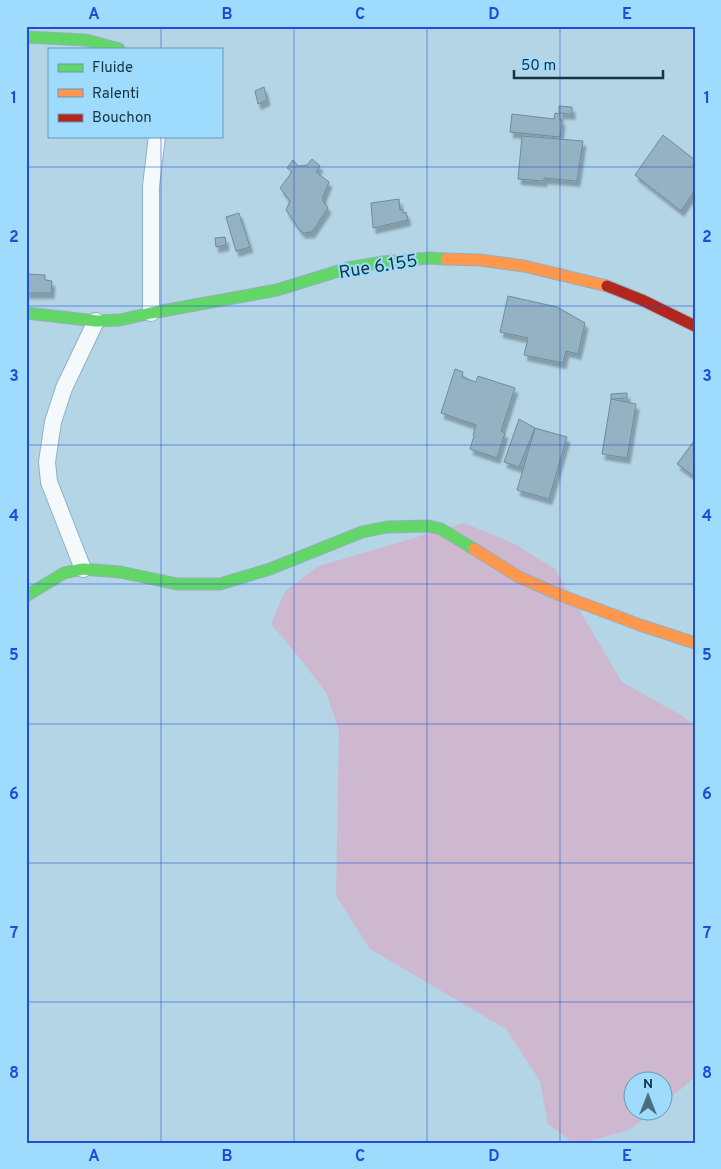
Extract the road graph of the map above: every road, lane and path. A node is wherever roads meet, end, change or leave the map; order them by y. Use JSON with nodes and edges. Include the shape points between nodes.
{"nodes":[{"id":1,"x":26,"y":37,"type":"edge"},
{"id":2,"x":115,"y":48,"type":"edge"},
{"id":3,"x":158,"y":138,"type":"edge"},
{"id":4,"x":26,"y":313,"type":"edge"},
{"id":5,"x":151,"y":313,"type":"junction"},
{"id":6,"x":96,"y":321,"type":"junction"},
{"id":7,"x":695,"y":326,"type":"edge"},
{"id":8,"x":83,"y":569,"type":"junction"},
{"id":9,"x":26,"y":596,"type":"edge"},
{"id":10,"x":695,"y":643,"type":"edge"}],
"edges":[{"from":1,"to":2,"type":"street","via":[[86,40]]},
{"from":3,"to":5,"type":"street","via":[[151,186]]},
{"from":4,"to":6,"type":"street","name":"Rue 6.155"},
{"from":5,"to":6,"type":"street","name":"Rue 6.155"},
{"from":5,"to":7,"type":"street","name":"Rue 6.155","via":[[277,290],[348,268],[430,258],[480,260],[572,277],[617,290]]},
{"from":6,"to":8,"type":"street","via":[[64,388],[53,422],[47,462],[49,482]]},
{"from":8,"to":9,"type":"street","via":[[64,573]]},
{"from":8,"to":10,"type":"street","via":[[120,572],[178,584],[220,584],[270,569],[362,532],[386,527],[429,526],[441,529],[519,577]]}]}
